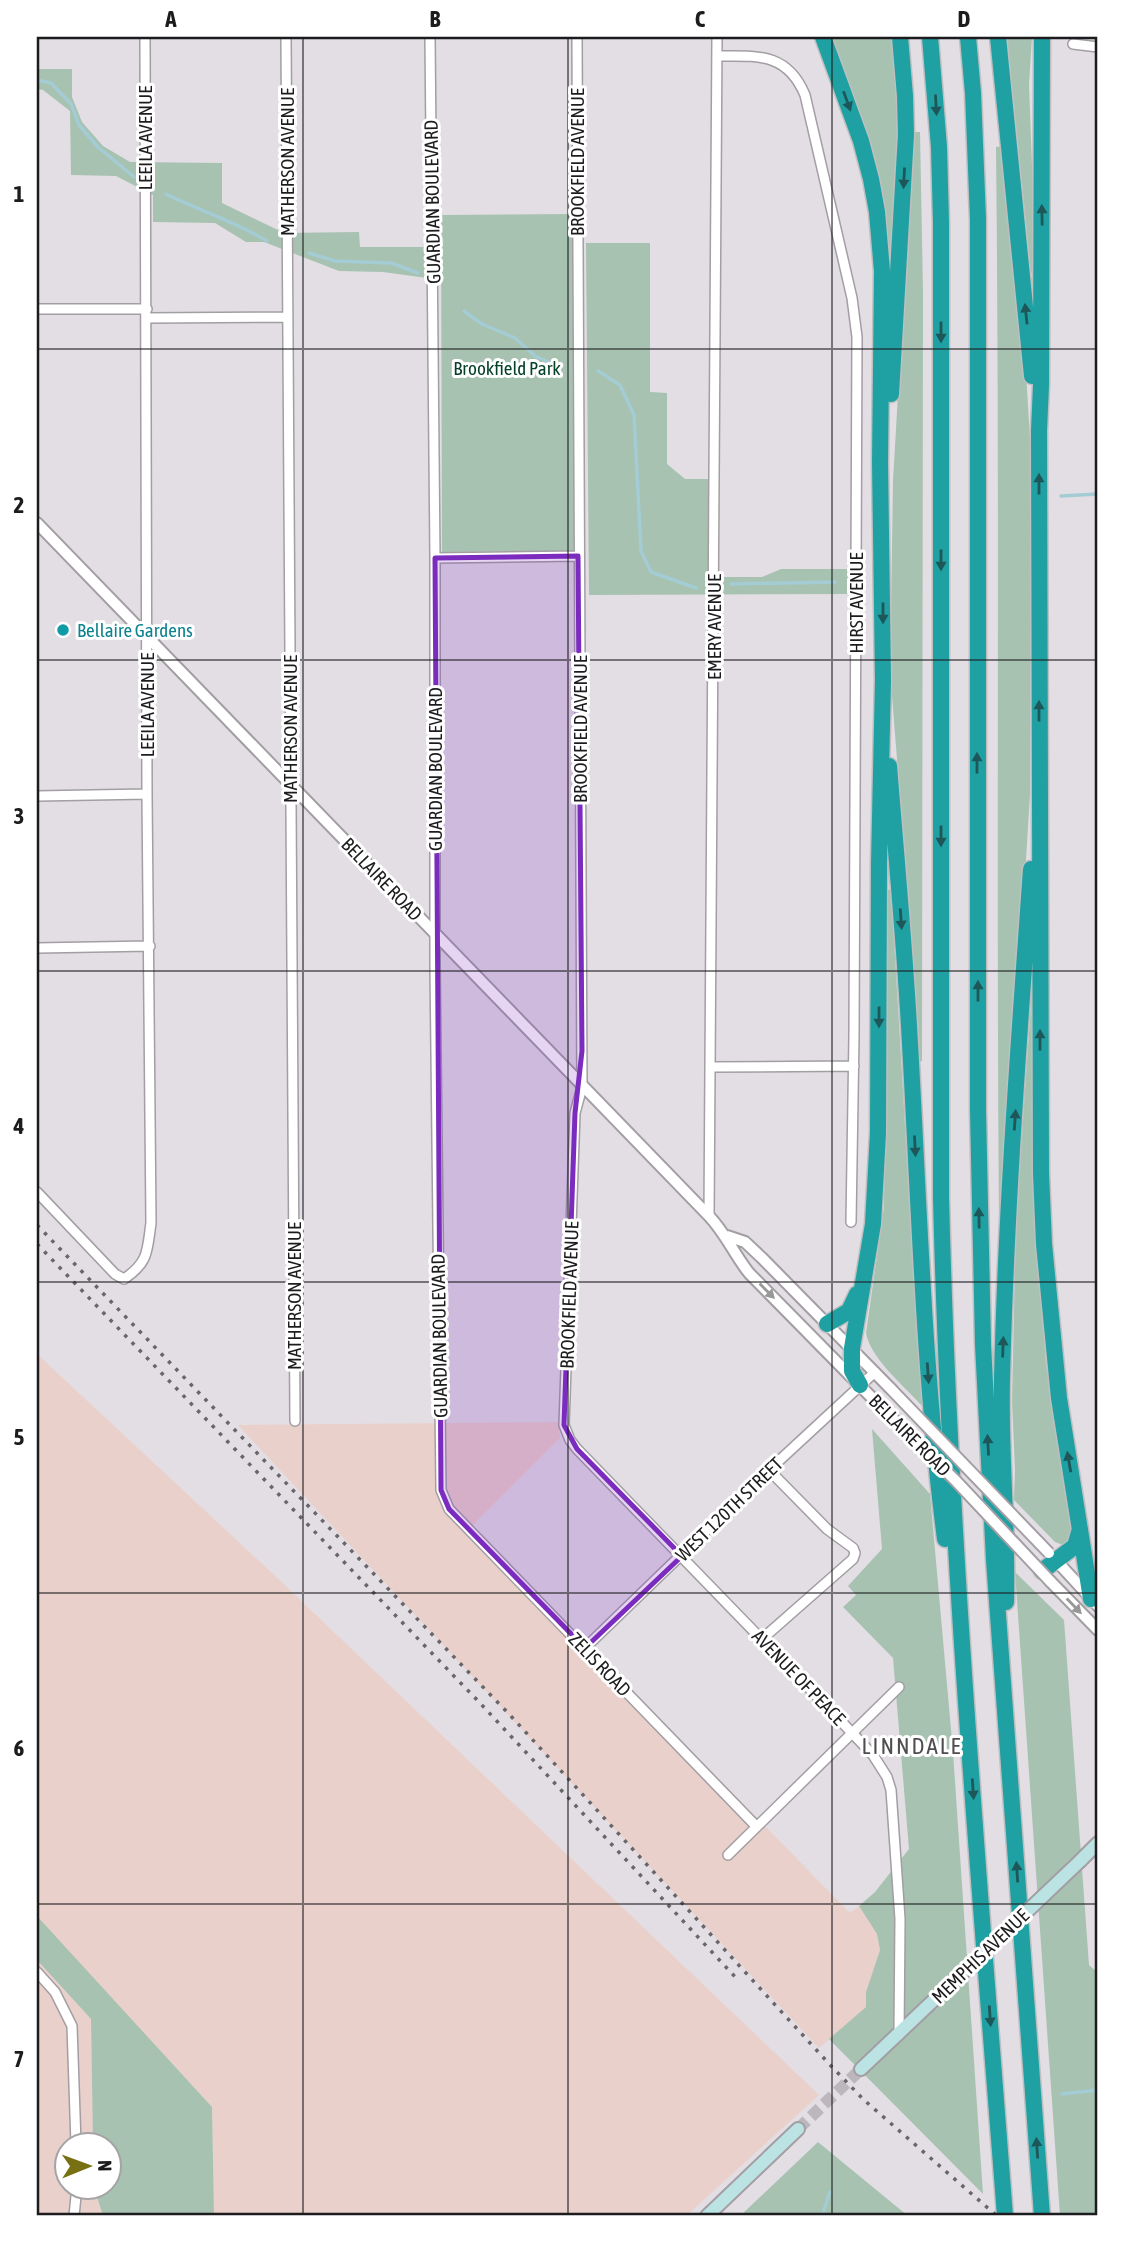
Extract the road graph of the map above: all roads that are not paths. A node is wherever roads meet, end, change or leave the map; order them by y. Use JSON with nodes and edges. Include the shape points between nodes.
{"nodes":[{"id":1,"x":145,"y":37,"type":"edge"},
{"id":2,"x":286,"y":37,"type":"edge"},
{"id":3,"x":430,"y":37,"type":"edge"},
{"id":4,"x":577,"y":37,"type":"edge"},
{"id":5,"x":717,"y":37,"type":"edge"},
{"id":6,"x":823,"y":37,"type":"edge"},
{"id":7,"x":900,"y":37,"type":"edge"},
{"id":8,"x":930,"y":37,"type":"edge"},
{"id":9,"x":968,"y":37,"type":"edge"},
{"id":10,"x":998,"y":37,"type":"edge"},
{"id":11,"x":1042,"y":37,"type":"edge"},
{"id":12,"x":1073,"y":44,"type":"dead end"},
{"id":13,"x":1098,"y":47,"type":"edge"},
{"id":14,"x":717,"y":56,"type":"junction"},
{"id":15,"x":37,"y":310,"type":"edge"},
{"id":16,"x":147,"y":314,"type":"junction"},
{"id":17,"x":288,"y":317,"type":"junction"},
{"id":18,"x":1039,"y":431,"type":"junction"},
{"id":19,"x":37,"y":523,"type":"edge"},
{"id":20,"x":883,"y":547,"type":"junction"},
{"id":21,"x":578,"y":556,"type":"junction"},
{"id":22,"x":435,"y":558,"type":"junction"},
{"id":23,"x":147,"y":637,"type":"junction"},
{"id":24,"x":883,"y":680,"type":"junction"},
{"id":25,"x":1039,"y":779,"type":"junction"},
{"id":26,"x":290,"y":783,"type":"junction"},
{"id":27,"x":147,"y":794,"type":"junction"},
{"id":28,"x":37,"y":796,"type":"edge"},
{"id":29,"x":435,"y":934,"type":"junction"},
{"id":30,"x":150,"y":946,"type":"junction"},
{"id":31,"x":37,"y":948,"type":"edge"},
{"id":32,"x":854,"y":1066,"type":"junction"},
{"id":33,"x":712,"y":1067,"type":"junction"},
{"id":34,"x":582,"y":1087,"type":"junction"},
{"id":35,"x":37,"y":1192,"type":"edge"},
{"id":36,"x":709,"y":1216,"type":"junction"},
{"id":37,"x":851,"y":1222,"type":"dead end"},
{"id":38,"x":727,"y":1236,"type":"junction"},
{"id":39,"x":865,"y":1268,"type":"junction"},
{"id":40,"x":827,"y":1324,"type":"junction"},
{"id":41,"x":852,"y":1349,"type":"junction"},
{"id":42,"x":875,"y":1372,"type":"junction"},
{"id":43,"x":860,"y":1385,"type":"junction"},
{"id":44,"x":564,"y":1420,"type":"joint"},
{"id":45,"x":295,"y":1421,"type":"dead end"},
{"id":46,"x":769,"y":1470,"type":"junction"},
{"id":47,"x":444,"y":1501,"type":"joint"},
{"id":48,"x":1080,"y":1529,"type":"junction"},
{"id":49,"x":682,"y":1556,"type":"junction"},
{"id":50,"x":1052,"y":1557,"type":"junction"},
{"id":51,"x":1046,"y":1576,"type":"junction"},
{"id":52,"x":1095,"y":1603,"type":"edge"},
{"id":53,"x":1098,"y":1630,"type":"edge"},
{"id":54,"x":762,"y":1639,"type":"junction"},
{"id":55,"x":585,"y":1648,"type":"junction"},
{"id":56,"x":964,"y":1672,"type":"junction"},
{"id":57,"x":1004,"y":1685,"type":"junction"},
{"id":58,"x":900,"y":1687,"type":"dead end"},
{"id":59,"x":853,"y":1733,"type":"junction"},
{"id":60,"x":756,"y":1826,"type":"junction"},
{"id":61,"x":1098,"y":1843,"type":"edge"},
{"id":62,"x":727,"y":1855,"type":"dead end"},
{"id":63,"x":37,"y":1972,"type":"edge"},
{"id":64,"x":898,"y":2035,"type":"junction"},
{"id":65,"x":862,"y":2069,"type":"tunnel mouth"},
{"id":66,"x":798,"y":2129,"type":"tunnel mouth"},
{"id":67,"x":76,"y":2130,"type":"edge"},
{"id":68,"x":707,"y":2216,"type":"edge"},
{"id":69,"x":1004,"y":2216,"type":"edge"},
{"id":70,"x":1042,"y":2216,"type":"edge"}],
"edges":[{"from":1,"to":16,"type":"street","name":"LEEILA AVENUE"},
{"from":2,"to":17,"type":"street","name":"MATHERSON AVENUE"},
{"from":3,"to":22,"type":"street","name":"GUARDIAN BOULEVARD"},
{"from":4,"to":21,"type":"street","name":"BROOKFIELD AVENUE"},
{"from":5,"to":14,"type":"street","name":"EMERY AVENUE"},
{"from":6,"to":20,"type":"highway","one_way":true,"via":[[861,141],[881,247]]},
{"from":7,"to":20,"type":"highway","one_way":true,"via":[[905,170]]},
{"from":8,"to":56,"type":"highway","one_way":true,"via":[[941,222],[941,1197]]},
{"from":57,"to":9,"type":"highway","one_way":true,"via":[[979,1224],[978,228]]},
{"from":18,"to":10,"type":"highway","one_way":true},
{"from":18,"to":11,"type":"highway","one_way":true},
{"from":12,"to":13,"type":"street"},
{"from":14,"to":32,"type":"street","name":"HIRST AVENUE","via":[[760,56],[776,61],[800,83],[855,317]]},
{"from":14,"to":33,"type":"street","name":"EMERY AVENUE"},
{"from":15,"to":16,"type":"street"},
{"from":16,"to":17,"type":"street"},
{"from":16,"to":23,"type":"street","name":"LEEILA AVENUE"},
{"from":17,"to":26,"type":"street","name":"MATHERSON AVENUE"},
{"from":25,"to":18,"type":"highway","one_way":true},
{"from":19,"to":23,"type":"street","name":"BELLAIRE ROAD"},
{"from":20,"to":24,"type":"highway","one_way":true},
{"from":21,"to":22,"type":"street"},
{"from":21,"to":34,"type":"street","name":"BROOKFIELD AVENUE"},
{"from":22,"to":29,"type":"street","name":"GUARDIAN BOULEVARD"},
{"from":23,"to":26,"type":"street","name":"BELLAIRE ROAD"},
{"from":23,"to":27,"type":"street","name":"LEEILA AVENUE"},
{"from":24,"to":39,"type":"highway","one_way":true,"via":[[876,1191]]},
{"from":24,"to":56,"type":"highway","one_way":true,"via":[[930,1396]]},
{"from":48,"to":25,"type":"highway","one_way":true,"via":[[1059,1398],[1044,1244]]},
{"from":57,"to":25,"type":"highway","one_way":true,"via":[[1005,1281]]},
{"from":26,"to":29,"type":"street","name":"BELLAIRE ROAD"},
{"from":26,"to":45,"type":"street","name":"MATHERSON AVENUE"},
{"from":27,"to":28,"type":"street"},
{"from":27,"to":30,"type":"street","name":"LEEILA AVENUE"},
{"from":29,"to":34,"type":"street","name":"BELLAIRE ROAD"},
{"from":29,"to":47,"type":"street","name":"GUARDIAN BOULEVARD","via":[[440,1485]]},
{"from":30,"to":31,"type":"street"},
{"from":30,"to":35,"type":"street","name":"LEEILA AVENUE","via":[[151,1223],[140,1268],[124,1279],[115,1274]]},
{"from":32,"to":33,"type":"street"},
{"from":32,"to":37,"type":"street","name":"HIRST AVENUE"},
{"from":33,"to":36,"type":"street","name":"EMERY AVENUE"},
{"from":34,"to":36,"type":"street","name":"BELLAIRE ROAD"},
{"from":34,"to":44,"type":"street","name":"BROOKFIELD AVENUE","via":[[575,1114]]},
{"from":36,"to":38,"type":"street","name":"BELLAIRE ROAD"},
{"from":38,"to":40,"type":"street","name":"BELLAIRE ROAD","via":[[745,1242]]},
{"from":38,"to":43,"type":"street","name":"BELLAIRE ROAD","one_way":true,"via":[[749,1273]]},
{"from":39,"to":40,"type":"highway","via":[[852,1307]]},
{"from":39,"to":41,"type":"highway"},
{"from":40,"to":41,"type":"street","name":"BELLAIRE ROAD"},
{"from":41,"to":42,"type":"street","name":"BELLAIRE ROAD"},
{"from":41,"to":43,"type":"highway","via":[[852,1370]]},
{"from":42,"to":43,"type":"street","name":"WEST 120TH STREET"},
{"from":42,"to":50,"type":"street","name":"BELLAIRE ROAD","bridge":true},
{"from":43,"to":46,"type":"street","name":"WEST 120TH STREET"},
{"from":43,"to":51,"type":"street","name":"BELLAIRE ROAD","bridge":true},
{"from":44,"to":49,"type":"street","name":"AVENUE OF PEACE","via":[[572,1443]]},
{"from":46,"to":49,"type":"street","name":"WEST 120TH STREET"},
{"from":46,"to":54,"type":"street","via":[[855,1553]]},
{"from":47,"to":55,"type":"street","name":"ZELIS ROAD"},
{"from":48,"to":50,"type":"highway","via":[[1075,1546]]},
{"from":48,"to":52,"type":"highway"},
{"from":49,"to":54,"type":"street","name":"AVENUE OF PEACE"},
{"from":49,"to":55,"type":"street","name":"WEST 120TH STREET"},
{"from":50,"to":51,"type":"highway"},
{"from":50,"to":52,"type":"street","name":"BELLAIRE ROAD"},
{"from":51,"to":53,"type":"street","name":"BELLAIRE ROAD","one_way":true},
{"from":54,"to":59,"type":"street","name":"AVENUE OF PEACE"},
{"from":55,"to":60,"type":"street","name":"ZELIS ROAD"},
{"from":56,"to":69,"type":"highway","one_way":true},
{"from":70,"to":57,"type":"highway","one_way":true},
{"from":58,"to":59,"type":"street"},
{"from":59,"to":60,"type":"street"},
{"from":59,"to":64,"type":"street","name":"AVENUE OF PEACE","via":[[880,1765],[892,1796],[900,1919]]},
{"from":60,"to":62,"type":"street"},
{"from":61,"to":64,"type":"main road","name":"MEMPHIS AVENUE","bridge":true},
{"from":63,"to":67,"type":"street","via":[[55,1992],[72,2026]]},
{"from":64,"to":65,"type":"main road","name":"MEMPHIS AVENUE"},
{"from":66,"to":68,"type":"main road"}]}
